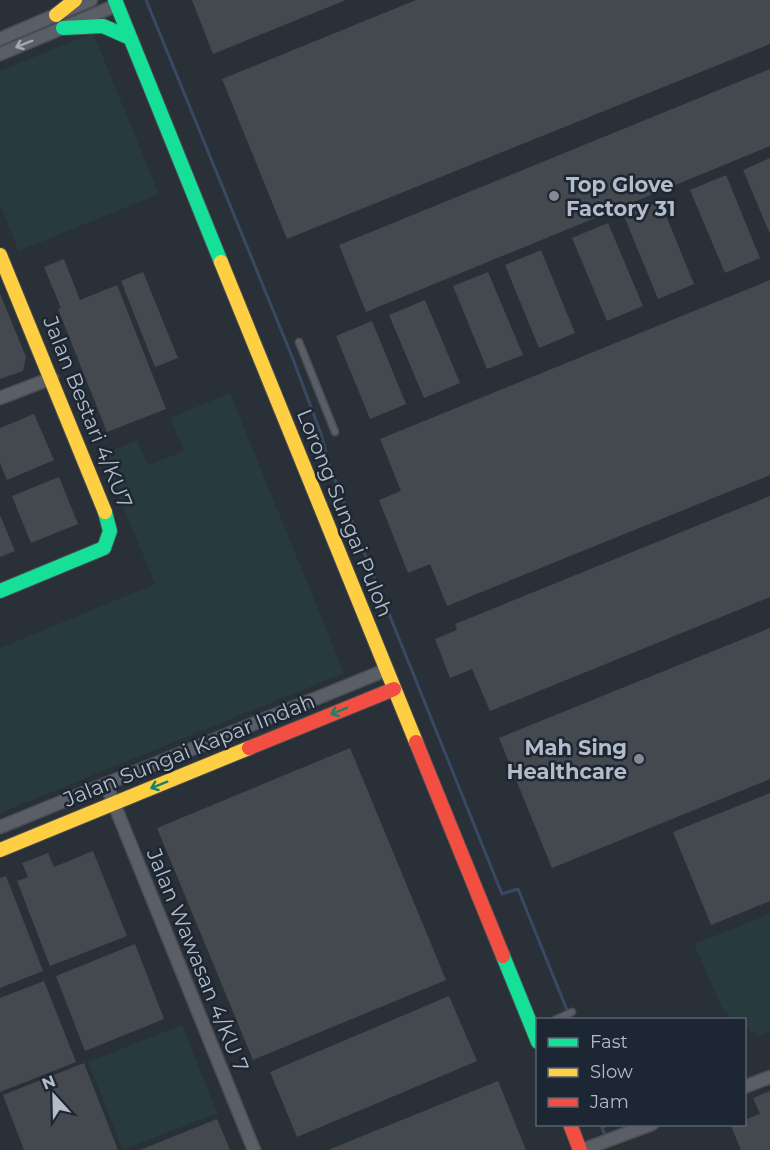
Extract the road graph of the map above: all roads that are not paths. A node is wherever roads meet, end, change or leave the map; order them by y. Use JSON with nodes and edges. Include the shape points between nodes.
{"nodes":[{"id":1,"x":75,"y":0,"type":"edge"},
{"id":2,"x":91,"y":0,"type":"edge"},
{"id":3,"x":116,"y":2,"type":"edge"},
{"id":4,"x":56,"y":15,"type":"junction"},
{"id":5,"x":63,"y":28,"type":"junction"},
{"id":6,"x":130,"y":38,"type":"junction"},
{"id":7,"x":0,"y":39,"type":"edge"},
{"id":8,"x":0,"y":54,"type":"edge"},
{"id":9,"x":0,"y":255,"type":"edge"},
{"id":10,"x":299,"y":342,"type":"dead end"},
{"id":11,"x":52,"y":378,"type":"junction"},
{"id":12,"x":0,"y":398,"type":"edge"},
{"id":13,"x":335,"y":432,"type":"dead end"},
{"id":14,"x":0,"y":591,"type":"edge"},
{"id":15,"x":386,"y":670,"type":"junction"},
{"id":16,"x":393,"y":689,"type":"junction"},
{"id":17,"x":106,"y":784,"type":"junction"},
{"id":18,"x":114,"y":804,"type":"junction"},
{"id":19,"x":0,"y":827,"type":"edge"},
{"id":20,"x":0,"y":850,"type":"edge"},
{"id":21,"x":572,"y":1012,"type":"dead end"},
{"id":22,"x":559,"y":1018,"type":"edge"},
{"id":23,"x":536,"y":1032,"type":"edge"},
{"id":24,"x":770,"y":1077,"type":"edge"},
{"id":25,"x":746,"y":1086,"type":"edge"},
{"id":26,"x":570,"y":1126,"type":"edge"},
{"id":27,"x":649,"y":1126,"type":"edge"},
{"id":28,"x":254,"y":1150,"type":"edge"},
{"id":29,"x":581,"y":1150,"type":"edge"}],
"edges":[{"from":1,"to":4,"type":"street"},
{"from":2,"to":4,"type":"street"},
{"from":3,"to":5,"type":"street"},
{"from":3,"to":6,"type":"street","name":"Lorong Sungai Puloh"},
{"from":4,"to":7,"type":"street"},
{"from":5,"to":6,"type":"street","via":[[103,26]]},
{"from":5,"to":8,"type":"street","one_way":true},
{"from":6,"to":15,"type":"street","name":"Lorong Sungai Puloh"},
{"from":9,"to":11,"type":"street","name":"Jalan Bestari 4/KU7"},
{"from":10,"to":13,"type":"lane"},
{"from":11,"to":12,"type":"street"},
{"from":11,"to":14,"type":"street","name":"Jalan Bestari 4/KU7","via":[[110,524],[109,541],[104,548]]},
{"from":15,"to":16,"type":"street","name":"Lorong Sungai Puloh"},
{"from":15,"to":17,"type":"street","name":"Jalan Sungai Kapar Indah"},
{"from":16,"to":18,"type":"street","name":"Jalan Sungai Kapar Indah","one_way":true},
{"from":16,"to":23,"type":"street","name":"Lorong Sungai Puloh"},
{"from":17,"to":18,"type":"street","name":"Jalan Wawasan 4/KU 7"},
{"from":17,"to":19,"type":"street","name":"Jalan Sungai Kapar Indah"},
{"from":18,"to":20,"type":"street","name":"Jalan Sungai Kapar Indah"},
{"from":18,"to":28,"type":"street","name":"Jalan Wawasan 4/KU 7"},
{"from":21,"to":22,"type":"lane"},
{"from":24,"to":25,"type":"street"},
{"from":26,"to":29,"type":"street"},
{"from":27,"to":29,"type":"street"}]}
